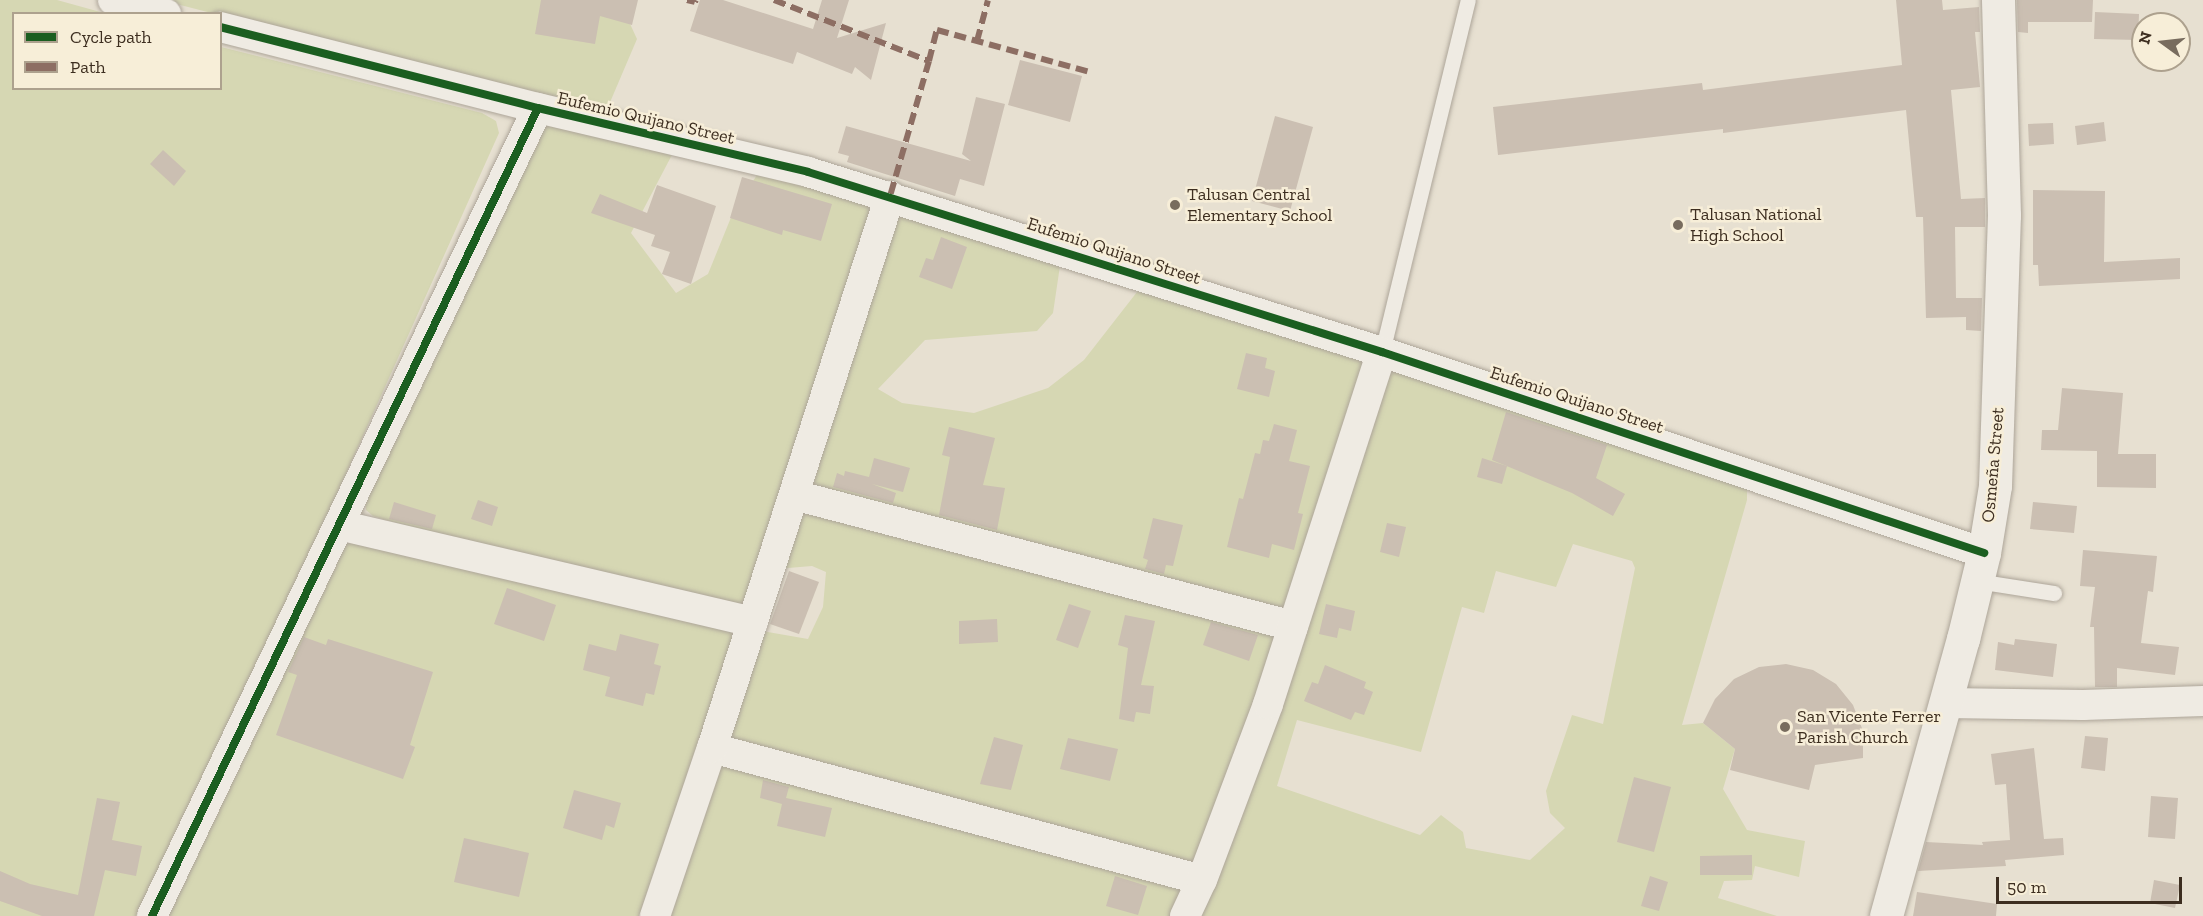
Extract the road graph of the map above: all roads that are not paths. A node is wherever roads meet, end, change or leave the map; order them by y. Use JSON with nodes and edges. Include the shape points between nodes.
{"nodes":[{"id":1,"x":113,"y":0,"type":"edge"},
{"id":2,"x":1468,"y":0,"type":"edge"},
{"id":3,"x":1998,"y":0,"type":"edge"},
{"id":4,"x":158,"y":12,"type":"edge"},
{"id":5,"x":222,"y":28,"type":"edge"},
{"id":6,"x":538,"y":108,"type":"junction"},
{"id":7,"x":890,"y":196,"type":"junction"},
{"id":8,"x":1382,"y":352,"type":"junction"},
{"id":9,"x":794,"y":495,"type":"junction"},
{"id":10,"x":339,"y":525,"type":"junction"},
{"id":11,"x":1981,"y":567,"type":"junction"},
{"id":12,"x":2054,"y":593,"type":"dead end"},
{"id":13,"x":753,"y":622,"type":"junction"},
{"id":14,"x":1293,"y":626,"type":"junction"},
{"id":15,"x":2203,"y":701,"type":"edge"},
{"id":16,"x":1946,"y":703,"type":"junction"},
{"id":17,"x":712,"y":748,"type":"junction"},
{"id":18,"x":1202,"y":880,"type":"junction"},
{"id":19,"x":152,"y":916,"type":"edge"},
{"id":20,"x":655,"y":916,"type":"edge"},
{"id":21,"x":1185,"y":916,"type":"edge"},
{"id":22,"x":1886,"y":916,"type":"edge"}],
"edges":[{"from":1,"to":4,"type":"street"},
{"from":2,"to":8,"type":"lane"},
{"from":3,"to":11,"type":"main road","name":"Osmeña Street","via":[[2004,215],[2000,379],[1995,486]]},
{"from":5,"to":6,"type":"street","name":"Eufemio Quijano Street"},
{"from":6,"to":7,"type":"street","name":"Eufemio Quijano Street","via":[[808,171]]},
{"from":6,"to":10,"type":"street"},
{"from":7,"to":8,"type":"street","name":"Eufemio Quijano Street"},
{"from":7,"to":9,"type":"street"},
{"from":8,"to":11,"type":"street","name":"Eufemio Quijano Street"},
{"from":8,"to":14,"type":"street"},
{"from":9,"to":13,"type":"street"},
{"from":9,"to":14,"type":"street"},
{"from":10,"to":13,"type":"street"},
{"from":10,"to":19,"type":"street"},
{"from":11,"to":12,"type":"lane"},
{"from":11,"to":16,"type":"main road","name":"Osmeña Street"},
{"from":13,"to":17,"type":"street"},
{"from":14,"to":18,"type":"street"},
{"from":15,"to":16,"type":"street","via":[[2083,705]]},
{"from":16,"to":22,"type":"main road","name":"Osmeña Street"},
{"from":17,"to":18,"type":"street"},
{"from":17,"to":20,"type":"street"},
{"from":18,"to":21,"type":"street"}]}
